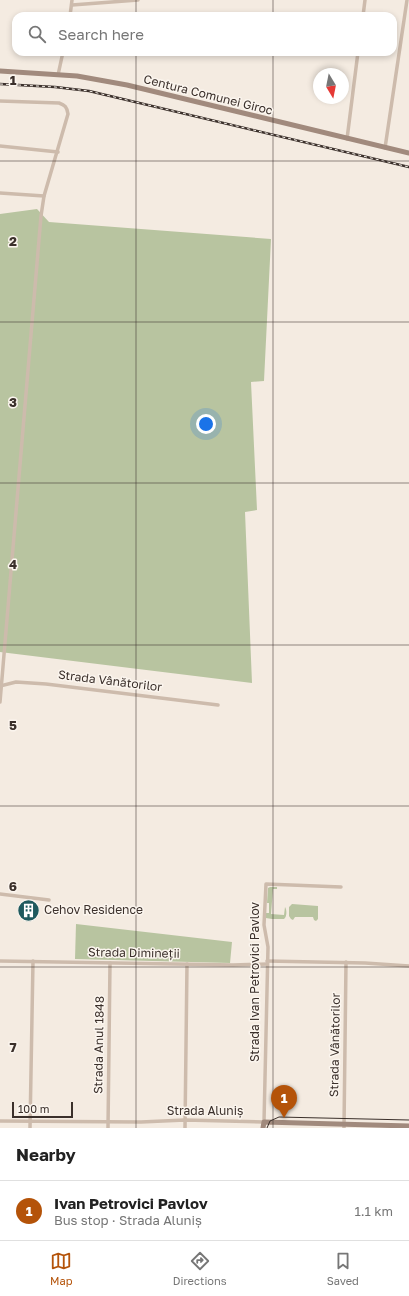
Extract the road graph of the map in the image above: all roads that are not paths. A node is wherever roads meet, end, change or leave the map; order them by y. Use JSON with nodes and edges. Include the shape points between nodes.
{"nodes":[{"id":1,"x":72,"y":0,"type":"edge"},
{"id":2,"x":138,"y":0,"type":"edge"},
{"id":3,"x":365,"y":0,"type":"edge"},
{"id":4,"x":407,"y":0,"type":"edge"},
{"id":5,"x":72,"y":5,"type":"junction"},
{"id":6,"x":71,"y":12,"type":"edge"},
{"id":7,"x":364,"y":12,"type":"edge"},
{"id":8,"x":62,"y":56,"type":"edge"},
{"id":9,"x":357,"y":56,"type":"edge"},
{"id":10,"x":0,"y":72,"type":"edge"},
{"id":11,"x":58,"y":75,"type":"junction"},
{"id":12,"x":0,"y":101,"type":"edge"},
{"id":13,"x":347,"y":139,"type":"junction"},
{"id":14,"x":0,"y":146,"type":"edge"},
{"id":15,"x":385,"y":148,"type":"junction"},
{"id":16,"x":58,"y":152,"type":"junction"},
{"id":17,"x":409,"y":153,"type":"edge"},
{"id":18,"x":0,"y":193,"type":"edge"},
{"id":19,"x":44,"y":196,"type":"junction"},
{"id":20,"x":1,"y":686,"type":"edge"},
{"id":21,"x":0,"y":702,"type":"edge"},
{"id":22,"x":218,"y":705,"type":"dead end"},
{"id":23,"x":341,"y":887,"type":"dead end"},
{"id":24,"x":0,"y":894,"type":"edge"},
{"id":25,"x":49,"y":900,"type":"dead end"},
{"id":26,"x":0,"y":961,"type":"edge"},
{"id":27,"x":33,"y":962,"type":"junction"},
{"id":28,"x":110,"y":962,"type":"junction"},
{"id":29,"x":346,"y":962,"type":"junction"},
{"id":30,"x":267,"y":963,"type":"junction"},
{"id":31,"x":187,"y":964,"type":"junction"},
{"id":32,"x":409,"y":966,"type":"edge"},
{"id":33,"x":0,"y":1120,"type":"edge"},
{"id":34,"x":185,"y":1120,"type":"junction"},
{"id":35,"x":30,"y":1121,"type":"junction"},
{"id":36,"x":108,"y":1121,"type":"junction"},
{"id":37,"x":264,"y":1122,"type":"junction"},
{"id":38,"x":344,"y":1126,"type":"edge"},
{"id":39,"x":409,"y":1126,"type":"edge"},
{"id":40,"x":30,"y":1128,"type":"edge"},
{"id":41,"x":108,"y":1128,"type":"edge"},
{"id":42,"x":185,"y":1128,"type":"edge"},
{"id":43,"x":263,"y":1128,"type":"edge"}],
"edges":[{"from":1,"to":5,"type":"street"},
{"from":2,"to":5,"type":"street"},
{"from":3,"to":7,"type":"street"},
{"from":4,"to":15,"type":"street"},
{"from":5,"to":6,"type":"street"},
{"from":8,"to":11,"type":"street"},
{"from":9,"to":13,"type":"street"},
{"from":10,"to":11,"type":"main road","name":"Centura Comunei Giroc"},
{"from":11,"to":13,"type":"main road","name":"Centura Comunei Giroc","via":[[127,85]]},
{"from":12,"to":16,"type":"street","via":[[64,105],[68,109],[68,118]]},
{"from":13,"to":15,"type":"main road","name":"Centura Comunei Giroc"},
{"from":14,"to":16,"type":"street"},
{"from":15,"to":17,"type":"main road","name":"Centura Comunei Giroc"},
{"from":16,"to":19,"type":"street"},
{"from":18,"to":19,"type":"street"},
{"from":19,"to":20,"type":"street"},
{"from":20,"to":21,"type":"street"},
{"from":20,"to":22,"type":"street","name":"Strada Vânătorilor","via":[[16,682],[46,684]]},
{"from":23,"to":30,"type":"street","name":"Strada Ivan Petrovici Pavlov","via":[[266,884],[264,925],[268,947]]},
{"from":24,"to":25,"type":"street"},
{"from":26,"to":27,"type":"street","name":"Strada Dimineții"},
{"from":27,"to":28,"type":"street","name":"Strada Dimineții"},
{"from":27,"to":35,"type":"street"},
{"from":28,"to":31,"type":"street","name":"Strada Dimineții"},
{"from":28,"to":36,"type":"street","name":"Strada Anul 1848"},
{"from":29,"to":30,"type":"street","name":"Strada Dimineții"},
{"from":29,"to":32,"type":"street","name":"Strada Dimineții"},
{"from":29,"to":38,"type":"street","name":"Strada Vânătorilor"},
{"from":30,"to":31,"type":"street","name":"Strada Dimineții"},
{"from":30,"to":37,"type":"street","name":"Strada Ivan Petrovici Pavlov"},
{"from":31,"to":34,"type":"street"},
{"from":33,"to":35,"type":"street","name":"Strada Aluniș"},
{"from":34,"to":36,"type":"street","name":"Strada Aluniș"},
{"from":34,"to":37,"type":"street","name":"Strada Aluniș"},
{"from":34,"to":42,"type":"street"},
{"from":35,"to":36,"type":"street","name":"Strada Aluniș"},
{"from":35,"to":40,"type":"street"},
{"from":36,"to":41,"type":"street","name":"Strada Anul 1848"},
{"from":37,"to":38,"type":"main road","name":"Strada Aluniș"},
{"from":37,"to":43,"type":"main road","name":"Strada Ivan Petrovici Pavlov"},
{"from":38,"to":39,"type":"main road","name":"Strada Aluniș"}]}
